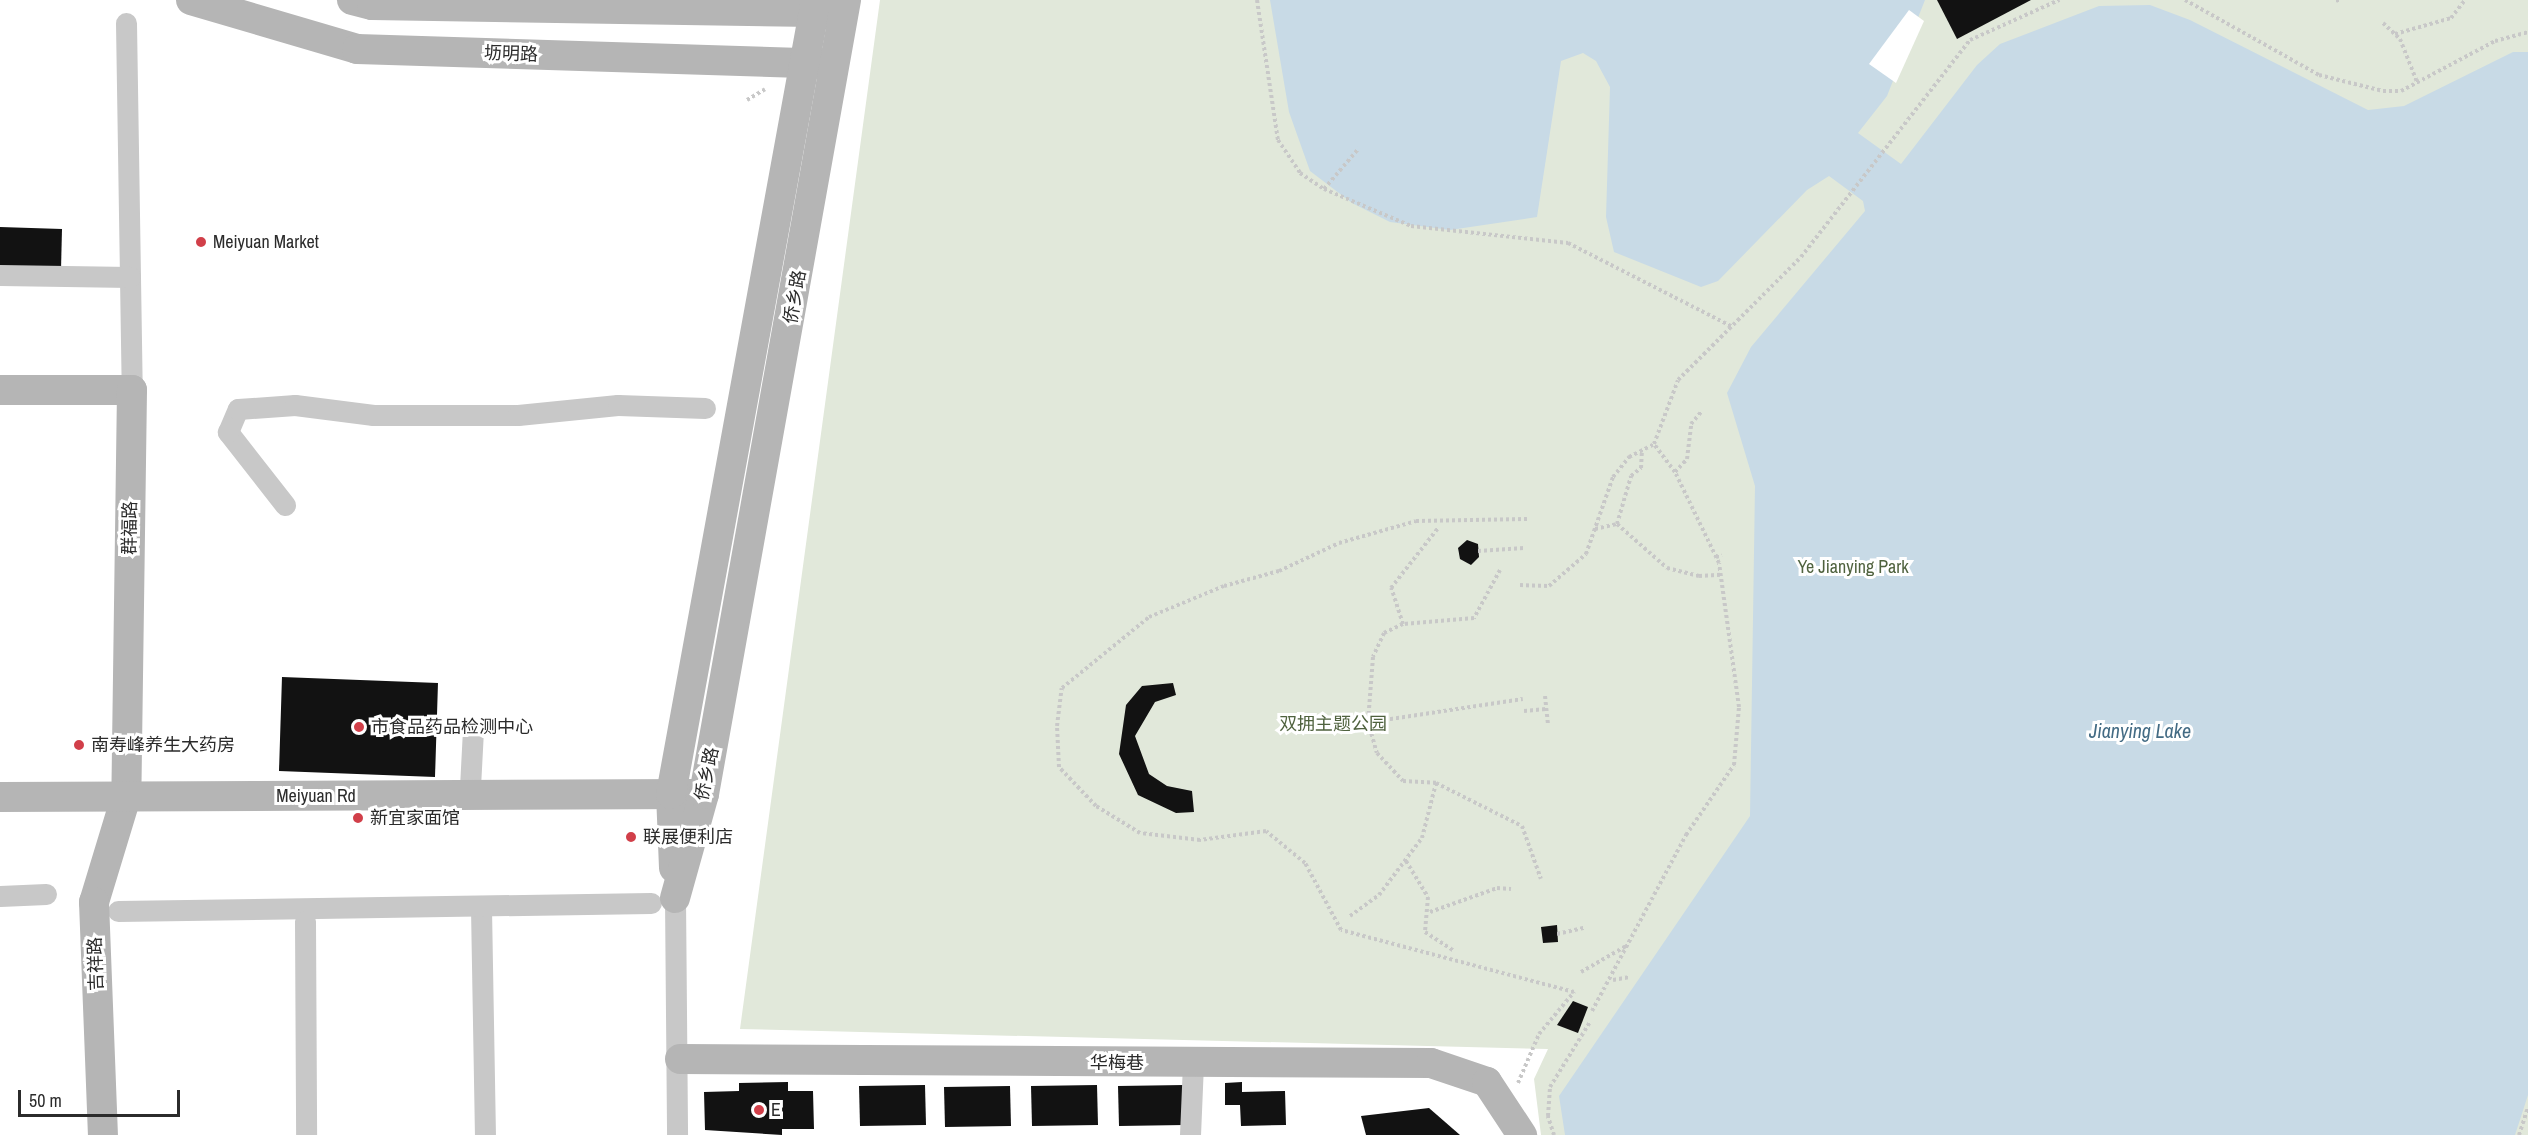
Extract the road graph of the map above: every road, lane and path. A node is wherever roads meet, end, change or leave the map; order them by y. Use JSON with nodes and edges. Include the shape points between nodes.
{"nodes":[{"id":1,"x":191,"y":0,"type":"edge"},
{"id":2,"x":352,"y":0,"type":"edge"},
{"id":3,"x":1257,"y":0,"type":"edge"},
{"id":4,"x":2059,"y":0,"type":"edge"},
{"id":5,"x":2185,"y":0,"type":"edge"},
{"id":6,"x":2465,"y":0,"type":"edge"},
{"id":7,"x":815,"y":6,"type":"edge"},
{"id":8,"x":845,"y":6,"type":"edge"},
{"id":9,"x":126,"y":23,"type":"dead end"},
{"id":10,"x":2383,"y":23,"type":"dead end"},
{"id":11,"x":2528,"y":32,"type":"edge"},
{"id":12,"x":2395,"y":34,"type":"junction"},
{"id":13,"x":807,"y":63,"type":"junction"},
{"id":14,"x":838,"y":64,"type":"junction"},
{"id":15,"x":2417,"y":82,"type":"junction"},
{"id":16,"x":765,"y":89,"type":"dead end"},
{"id":17,"x":747,"y":100,"type":"dead end"},
{"id":18,"x":1359,"y":148,"type":"dead end"},
{"id":19,"x":1324,"y":189,"type":"junction"},
{"id":20,"x":0,"y":275,"type":"edge"},
{"id":21,"x":130,"y":277,"type":"junction"},
{"id":22,"x":1732,"y":327,"type":"junction"},
{"id":23,"x":0,"y":390,"type":"edge"},
{"id":24,"x":132,"y":390,"type":"junction"},
{"id":25,"x":705,"y":408,"type":"dead end"},
{"id":26,"x":1701,"y":412,"type":"dead end"},
{"id":27,"x":1654,"y":444,"type":"junction"},
{"id":28,"x":1642,"y":450,"type":"dead end"},
{"id":29,"x":1675,"y":472,"type":"junction"},
{"id":30,"x":285,"y":505,"type":"dead end"},
{"id":31,"x":1527,"y":519,"type":"dead end"},
{"id":32,"x":1617,"y":524,"type":"junction"},
{"id":33,"x":1438,"y":528,"type":"dead end"},
{"id":34,"x":1595,"y":529,"type":"junction"},
{"id":35,"x":1524,"y":548,"type":"dead end"},
{"id":36,"x":1478,"y":550,"type":"dead end"},
{"id":37,"x":1722,"y":555,"type":"dead end"},
{"id":38,"x":1716,"y":557,"type":"junction"},
{"id":39,"x":1500,"y":570,"type":"dead end"},
{"id":40,"x":1721,"y":575,"type":"junction"},
{"id":41,"x":1520,"y":585,"type":"dead end"},
{"id":42,"x":1403,"y":624,"type":"junction"},
{"id":43,"x":1545,"y":696,"type":"dead end"},
{"id":44,"x":1523,"y":699,"type":"dead end"},
{"id":45,"x":1546,"y":709,"type":"junction"},
{"id":46,"x":1524,"y":711,"type":"dead end"},
{"id":47,"x":1368,"y":722,"type":"junction"},
{"id":48,"x":1548,"y":724,"type":"dead end"},
{"id":49,"x":473,"y":729,"type":"dead end"},
{"id":50,"x":1324,"y":729,"type":"dead end"},
{"id":51,"x":1436,"y":783,"type":"junction"},
{"id":52,"x":470,"y":787,"type":"dead end"},
{"id":53,"x":671,"y":794,"type":"junction"},
{"id":54,"x":704,"y":794,"type":"junction"},
{"id":55,"x":0,"y":797,"type":"edge"},
{"id":56,"x":126,"y":797,"type":"junction"},
{"id":57,"x":1406,"y":861,"type":"junction"},
{"id":58,"x":1541,"y":879,"type":"dead end"},
{"id":59,"x":1511,"y":889,"type":"dead end"},
{"id":60,"x":46,"y":894,"type":"dead end"},
{"id":61,"x":0,"y":896,"type":"edge"},
{"id":62,"x":663,"y":900,"type":"junction"},
{"id":63,"x":480,"y":908,"type":"junction"},
{"id":64,"x":118,"y":911,"type":"dead end"},
{"id":65,"x":1430,"y":912,"type":"junction"},
{"id":66,"x":1350,"y":916,"type":"dead end"},
{"id":67,"x":304,"y":921,"type":"dead end"},
{"id":68,"x":1584,"y":928,"type":"dead end"},
{"id":69,"x":1557,"y":934,"type":"dead end"},
{"id":70,"x":1626,"y":946,"type":"junction"},
{"id":71,"x":1454,"y":951,"type":"dead end"},
{"id":72,"x":1581,"y":972,"type":"dead end"},
{"id":73,"x":1630,"y":977,"type":"dead end"},
{"id":74,"x":1612,"y":980,"type":"junction"},
{"id":75,"x":1592,"y":1011,"type":"dead end"},
{"id":76,"x":1590,"y":1022,"type":"dead end"},
{"id":77,"x":680,"y":1059,"type":"junction"},
{"id":78,"x":1193,"y":1064,"type":"junction"},
{"id":79,"x":1519,"y":1088,"type":"dead end"},
{"id":80,"x":2528,"y":1108,"type":"edge"},
{"id":81,"x":102,"y":1135,"type":"edge"},
{"id":82,"x":306,"y":1135,"type":"edge"},
{"id":83,"x":485,"y":1135,"type":"edge"},
{"id":84,"x":677,"y":1135,"type":"edge"},
{"id":85,"x":1190,"y":1135,"type":"edge"},
{"id":86,"x":1522,"y":1135,"type":"edge"},
{"id":87,"x":1554,"y":1135,"type":"edge"},
{"id":88,"x":2519,"y":1135,"type":"edge"}],
"edges":[{"from":1,"to":13,"type":"street","name":"坜明路","via":[[357,49]]},
{"from":2,"to":7,"type":"street","via":[[372,5]]},
{"from":3,"to":19,"type":"path","via":[[1278,140],[1300,173]]},
{"from":4,"to":22,"type":"path","via":[[1970,40],[1801,257]]},
{"from":5,"to":15,"type":"path","via":[[2319,75],[2383,91],[2401,92]]},
{"from":6,"to":12,"type":"path","via":[[2451,18]]},
{"from":7,"to":8,"type":"street"},
{"from":7,"to":13,"type":"street","name":"侨乡路"},
{"from":8,"to":14,"type":"street","name":"侨乡路"},
{"from":9,"to":21,"type":"street"},
{"from":10,"to":12,"type":"path"},
{"from":11,"to":15,"type":"path","via":[[2495,41]]},
{"from":12,"to":15,"type":"path"},
{"from":13,"to":14,"type":"street","name":"坜明路"},
{"from":13,"to":53,"type":"street","name":"侨乡路"},
{"from":14,"to":54,"type":"street","name":"侨乡路"},
{"from":16,"to":17,"type":"path"},
{"from":18,"to":19,"type":"path"},
{"from":19,"to":22,"type":"path","via":[[1411,226],[1568,243]]},
{"from":20,"to":21,"type":"street"},
{"from":21,"to":24,"type":"street"},
{"from":22,"to":27,"type":"path","via":[[1678,380]]},
{"from":23,"to":24,"type":"street"},
{"from":24,"to":56,"type":"street","name":"群福路"},
{"from":25,"to":30,"type":"street","via":[[618,405],[518,415],[373,415],[295,405],[238,409],[228,432]]},
{"from":26,"to":29,"type":"path","via":[[1691,424],[1687,459]]},
{"from":27,"to":29,"type":"path"},
{"from":27,"to":34,"type":"path","via":[[1629,457],[1613,477]]},
{"from":28,"to":32,"type":"path","via":[[1641,468],[1631,476]]},
{"from":29,"to":38,"type":"path"},
{"from":31,"to":79,"type":"path","via":[[1416,521],[1339,543],[1279,572],[1224,586],[1149,617],[1062,688],[1059,767],[1096,806],[1140,833],[1200,840],[1266,831],[1305,863],[1341,930],[1574,992],[1539,1034]]},
{"from":32,"to":34,"type":"path"},
{"from":32,"to":40,"type":"path","via":[[1666,568],[1699,576]]},
{"from":33,"to":42,"type":"path","via":[[1391,588]]},
{"from":34,"to":41,"type":"path","via":[[1586,554],[1563,579],[1549,586]]},
{"from":35,"to":36,"type":"path"},
{"from":37,"to":38,"type":"path"},
{"from":38,"to":40,"type":"path"},
{"from":39,"to":42,"type":"path","via":[[1474,618]]},
{"from":40,"to":70,"type":"path","via":[[1739,707],[1734,765],[1686,835]]},
{"from":42,"to":47,"type":"path","via":[[1384,633],[1373,657]]},
{"from":43,"to":45,"type":"path"},
{"from":44,"to":47,"type":"path"},
{"from":45,"to":46,"type":"path"},
{"from":45,"to":48,"type":"path"},
{"from":47,"to":50,"type":"path"},
{"from":47,"to":51,"type":"path","via":[[1377,753],[1403,781]]},
{"from":49,"to":52,"type":"street"},
{"from":51,"to":57,"type":"path","via":[[1422,838]]},
{"from":51,"to":58,"type":"path","via":[[1522,826]]},
{"from":53,"to":54,"type":"street","name":"Meiyuan Rd"},
{"from":53,"to":56,"type":"street","name":"Meiyuan Rd"},
{"from":53,"to":62,"type":"street","name":"侨乡路"},
{"from":54,"to":62,"type":"street","name":"侨乡路"},
{"from":55,"to":56,"type":"street","name":"Meiyuan Rd"},
{"from":56,"to":81,"type":"street","name":"吉祥路","via":[[94,902]]},
{"from":57,"to":65,"type":"path","via":[[1428,897]]},
{"from":57,"to":66,"type":"path","via":[[1379,895]]},
{"from":59,"to":65,"type":"path","via":[[1497,888]]},
{"from":60,"to":61,"type":"street"},
{"from":62,"to":63,"type":"street"},
{"from":62,"to":77,"type":"street"},
{"from":63,"to":64,"type":"street"},
{"from":63,"to":83,"type":"street"},
{"from":65,"to":71,"type":"path","via":[[1425,932]]},
{"from":67,"to":82,"type":"street"},
{"from":68,"to":69,"type":"path"},
{"from":70,"to":72,"type":"path"},
{"from":70,"to":74,"type":"path"},
{"from":73,"to":74,"type":"path"},
{"from":74,"to":75,"type":"path"},
{"from":76,"to":87,"type":"path","via":[[1550,1087],[1548,1116]]},
{"from":77,"to":78,"type":"street","name":"华梅巷"},
{"from":77,"to":84,"type":"street"},
{"from":78,"to":85,"type":"street"},
{"from":78,"to":86,"type":"street","name":"华梅巷","via":[[1452,1067],[1487,1082]]},
{"from":80,"to":88,"type":"path"}]}
